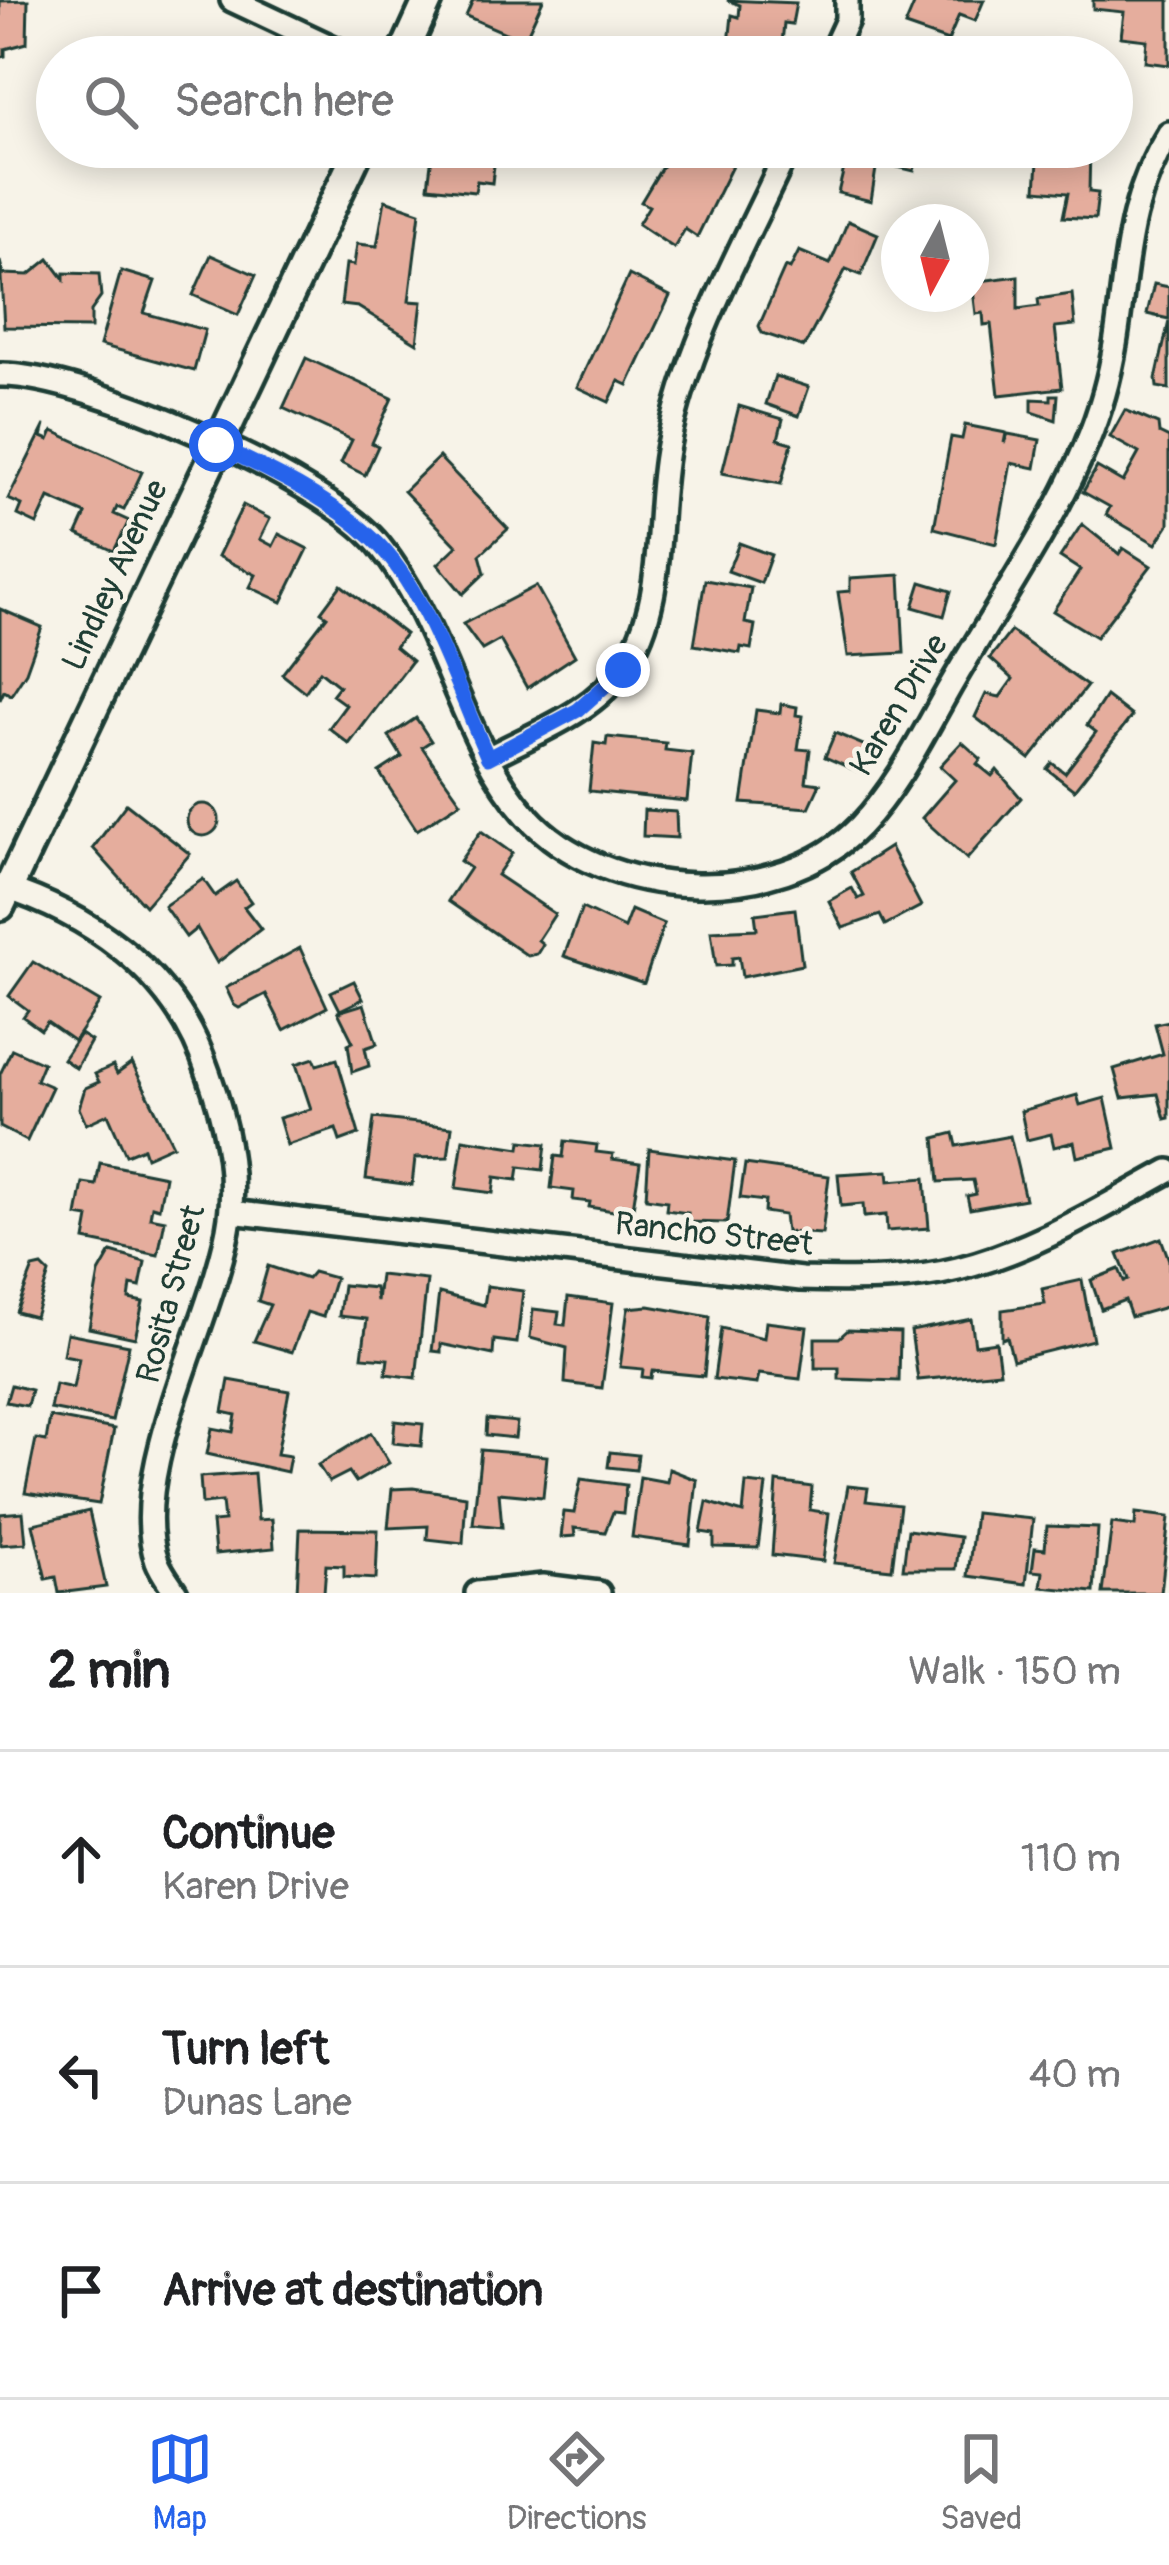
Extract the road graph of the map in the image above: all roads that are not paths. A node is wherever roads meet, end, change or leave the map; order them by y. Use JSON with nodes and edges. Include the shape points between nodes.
{"nodes":[{"id":1,"x":232,"y":0,"type":"edge"},
{"id":2,"x":428,"y":0,"type":"edge"},
{"id":3,"x":847,"y":0,"type":"edge"},
{"id":4,"x":308,"y":36,"type":"edge"},
{"id":5,"x":412,"y":36,"type":"edge"},
{"id":6,"x":840,"y":36,"type":"edge"},
{"id":7,"x":1169,"y":133,"type":"edge"},
{"id":8,"x":350,"y":168,"type":"edge"},
{"id":9,"x":779,"y":168,"type":"edge"},
{"id":10,"x":0,"y":375,"type":"edge"},
{"id":11,"x":216,"y":445,"type":"junction"},
{"id":12,"x":488,"y":758,"type":"junction"},
{"id":13,"x":3,"y":893,"type":"edge"},
{"id":14,"x":1169,"y":1171,"type":"edge"},
{"id":15,"x":231,"y":1212,"type":"junction"},
{"id":16,"x":176,"y":1593,"type":"edge"},
{"id":17,"x":477,"y":1593,"type":"edge"},
{"id":18,"x":599,"y":1593,"type":"edge"}],
"edges":[{"from":1,"to":4,"type":"street"},
{"from":2,"to":5,"type":"street"},
{"from":3,"to":6,"type":"street"},
{"from":7,"to":12,"type":"street","name":"Karen Drive","via":[[1133,207],[1112,357],[1089,434],[897,780],[858,829],[802,866],[675,884],[617,872],[560,844],[527,815]]},
{"from":8,"to":11,"type":"street","name":"Lindley Avenue"},
{"from":9,"to":12,"type":"street","via":[[690,365],[668,444],[646,628],[602,693]]},
{"from":10,"to":11,"type":"street","name":"Karen Drive","via":[[100,393]]},
{"from":11,"to":12,"type":"street","name":"Karen Drive","via":[[332,505],[377,542],[415,596]]},
{"from":11,"to":13,"type":"street","name":"Lindley Avenue"},
{"from":13,"to":15,"type":"street","name":"Rosita Street","via":[[72,913],[131,955],[188,1020],[224,1128]]},
{"from":14,"to":15,"type":"street","name":"Rancho Street","via":[[1049,1236],[958,1269],[886,1280],[800,1279]]},
{"from":15,"to":16,"type":"street","name":"Rosita Street","via":[[150,1494],[157,1560]]},
{"from":17,"to":18,"type":"street","via":[[543,1586]]}]}
